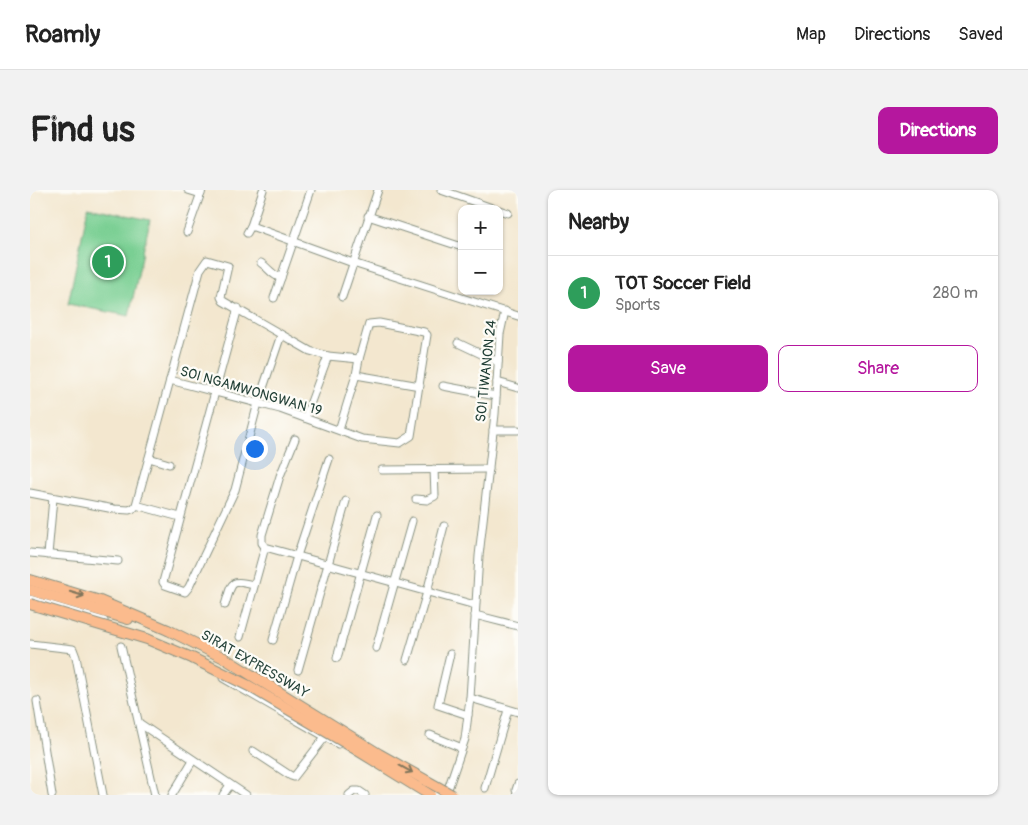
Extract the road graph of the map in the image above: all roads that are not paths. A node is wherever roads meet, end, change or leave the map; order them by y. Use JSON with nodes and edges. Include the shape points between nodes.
{"nodes":[{"id":1,"x":188,"y":190,"type":"edge"},
{"id":2,"x":263,"y":190,"type":"edge"},
{"id":3,"x":311,"y":190,"type":"edge"},
{"id":4,"x":378,"y":190,"type":"edge"},
{"id":5,"x":441,"y":190,"type":"edge"},
{"id":6,"x":201,"y":192,"type":"edge"},
{"id":7,"x":484,"y":205,"type":"edge"},
{"id":8,"x":503,"y":211,"type":"edge"},
{"id":9,"x":508,"y":213,"type":"dead end"},
{"id":10,"x":368,"y":216,"type":"junction"},
{"id":11,"x":186,"y":232,"type":"dead end"},
{"id":12,"x":293,"y":242,"type":"junction"},
{"id":13,"x":458,"y":246,"type":"edge"},
{"id":14,"x":261,"y":263,"type":"dead end"},
{"id":15,"x":353,"y":263,"type":"junction"},
{"id":16,"x":280,"y":278,"type":"junction"},
{"id":17,"x":342,"y":297,"type":"dead end"},
{"id":18,"x":274,"y":298,"type":"dead end"},
{"id":19,"x":238,"y":308,"type":"junction"},
{"id":20,"x":506,"y":311,"type":"junction"},
{"id":21,"x":518,"y":316,"type":"edge"},
{"id":22,"x":281,"y":335,"type":"junction"},
{"id":23,"x":458,"y":343,"type":"dead end"},
{"id":24,"x":328,"y":356,"type":"junction"},
{"id":25,"x":359,"y":359,"type":"junction"},
{"id":26,"x":498,"y":362,"type":"junction"},
{"id":27,"x":356,"y":375,"type":"junction"},
{"id":28,"x":170,"y":380,"type":"junction"},
{"id":29,"x":497,"y":382,"type":"junction"},
{"id":30,"x":420,"y":386,"type":"junction"},
{"id":31,"x":443,"y":386,"type":"dead end"},
{"id":32,"x":518,"y":388,"type":"edge"},
{"id":33,"x":216,"y":392,"type":"junction"},
{"id":34,"x":496,"y":396,"type":"junction"},
{"id":35,"x":258,"y":403,"type":"junction"},
{"id":36,"x":305,"y":418,"type":"junction"},
{"id":37,"x":339,"y":430,"type":"junction"},
{"id":38,"x":493,"y":430,"type":"junction"},
{"id":39,"x":518,"y":430,"type":"edge"},
{"id":40,"x":295,"y":438,"type":"dead end"},
{"id":41,"x":149,"y":458,"type":"junction"},
{"id":42,"x":329,"y":458,"type":"dead end"},
{"id":43,"x":169,"y":464,"type":"dead end"},
{"id":44,"x":434,"y":469,"type":"junction"},
{"id":45,"x":489,"y":469,"type":"junction"},
{"id":46,"x":382,"y":470,"type":"dead end"},
{"id":47,"x":30,"y":494,"type":"edge"},
{"id":48,"x":53,"y":498,"type":"junction"},
{"id":49,"x":416,"y":499,"type":"dead end"},
{"id":50,"x":346,"y":501,"type":"dead end"},
{"id":51,"x":136,"y":505,"type":"junction"},
{"id":52,"x":377,"y":515,"type":"dead end"},
{"id":53,"x":180,"y":517,"type":"junction"},
{"id":54,"x":412,"y":521,"type":"dead end"},
{"id":55,"x":444,"y":526,"type":"dead end"},
{"id":56,"x":264,"y":543,"type":"junction"},
{"id":57,"x":30,"y":553,"type":"edge"},
{"id":58,"x":48,"y":555,"type":"junction"},
{"id":59,"x":297,"y":556,"type":"junction"},
{"id":60,"x":118,"y":561,"type":"dead end"},
{"id":61,"x":328,"y":565,"type":"junction"},
{"id":62,"x":361,"y":574,"type":"junction"},
{"id":63,"x":30,"y":580,"type":"edge"},
{"id":64,"x":395,"y":584,"type":"junction"},
{"id":65,"x":253,"y":585,"type":"junction"},
{"id":66,"x":30,"y":590,"type":"edge"},
{"id":67,"x":427,"y":592,"type":"junction"},
{"id":68,"x":30,"y":599,"type":"edge"},
{"id":69,"x":30,"y":604,"type":"edge"},
{"id":70,"x":225,"y":605,"type":"dead end"},
{"id":71,"x":474,"y":605,"type":"junction"},
{"id":72,"x":475,"y":615,"type":"junction"},
{"id":73,"x":518,"y":626,"type":"edge"},
{"id":74,"x":168,"y":630,"type":"junction"},
{"id":75,"x":240,"y":636,"type":"dead end"},
{"id":76,"x":273,"y":640,"type":"dead end"},
{"id":77,"x":30,"y":644,"type":"edge"},
{"id":78,"x":121,"y":646,"type":"dead end"},
{"id":79,"x":376,"y":648,"type":"dead end"},
{"id":80,"x":450,"y":654,"type":"dead end"},
{"id":81,"x":337,"y":658,"type":"dead end"},
{"id":82,"x":407,"y":660,"type":"dead end"},
{"id":83,"x":298,"y":670,"type":"dead end"},
{"id":84,"x":470,"y":698,"type":"junction"},
{"id":85,"x":37,"y":701,"type":"dead end"},
{"id":86,"x":508,"y":710,"type":"junction"},
{"id":87,"x":518,"y":712,"type":"edge"},
{"id":88,"x":468,"y":715,"type":"junction"},
{"id":89,"x":139,"y":723,"type":"junction"},
{"id":90,"x":430,"y":735,"type":"dead end"},
{"id":91,"x":325,"y":737,"type":"junction"},
{"id":92,"x":462,"y":748,"type":"junction"},
{"id":93,"x":253,"y":751,"type":"dead end"},
{"id":94,"x":193,"y":760,"type":"junction"},
{"id":95,"x":518,"y":784,"type":"edge"},
{"id":96,"x":230,"y":785,"type":"junction"},
{"id":97,"x":485,"y":788,"type":"dead end"},
{"id":98,"x":52,"y":795,"type":"edge"},
{"id":99,"x":102,"y":795,"type":"edge"},
{"id":100,"x":155,"y":795,"type":"edge"},
{"id":101,"x":172,"y":795,"type":"edge"},
{"id":102,"x":222,"y":795,"type":"edge"},
{"id":103,"x":246,"y":795,"type":"edge"},
{"id":104,"x":349,"y":795,"type":"edge"},
{"id":105,"x":365,"y":795,"type":"edge"},
{"id":106,"x":428,"y":795,"type":"edge"},
{"id":107,"x":446,"y":795,"type":"edge"},
{"id":108,"x":452,"y":795,"type":"edge"},
{"id":109,"x":518,"y":795,"type":"edge"}],
"edges":[{"from":1,"to":6,"type":"street"},
{"from":2,"to":12,"type":"street","name":"SOI TIWANON 24","via":[[249,230]]},
{"from":3,"to":12,"type":"street"},
{"from":4,"to":10,"type":"street"},
{"from":5,"to":7,"type":"street"},
{"from":6,"to":11,"type":"street"},
{"from":8,"to":9,"type":"street"},
{"from":10,"to":13,"type":"street"},
{"from":10,"to":15,"type":"street"},
{"from":12,"to":15,"type":"street","name":"SOI TIWANON 24"},
{"from":12,"to":16,"type":"street"},
{"from":14,"to":16,"type":"street"},
{"from":15,"to":17,"type":"street"},
{"from":15,"to":20,"type":"street","name":"SOI TIWANON 24"},
{"from":16,"to":18,"type":"street"},
{"from":19,"to":22,"type":"street"},
{"from":19,"to":28,"type":"street","via":[[221,299],[228,266],[207,260],[200,270]]},
{"from":19,"to":33,"type":"street"},
{"from":20,"to":21,"type":"street"},
{"from":20,"to":26,"type":"street","name":"SOI TIWANON 24"},
{"from":22,"to":24,"type":"street","via":[[310,352]]},
{"from":22,"to":35,"type":"street"},
{"from":23,"to":26,"type":"street"},
{"from":24,"to":25,"type":"street"},
{"from":24,"to":36,"type":"street"},
{"from":25,"to":27,"type":"street"},
{"from":25,"to":30,"type":"street","via":[[369,324],[420,330],[427,335]]},
{"from":26,"to":29,"type":"street","name":"SOI TIWANON 24"},
{"from":27,"to":30,"type":"street"},
{"from":27,"to":37,"type":"street"},
{"from":28,"to":33,"type":"street","name":"SOI NGAMWONGWAN 19"},
{"from":28,"to":41,"type":"street","name":"SOI NGAMWONGWAN 19"},
{"from":29,"to":32,"type":"street"},
{"from":29,"to":34,"type":"street","name":"SOI TIWANON 24"},
{"from":30,"to":37,"type":"street","name":"SOI NGAMWONGWAN 19","via":[[411,436],[400,443],[362,439]]},
{"from":31,"to":34,"type":"street"},
{"from":33,"to":35,"type":"street","name":"SOI NGAMWONGWAN 19"},
{"from":33,"to":53,"type":"street"},
{"from":34,"to":38,"type":"street","name":"SOI TIWANON 24"},
{"from":35,"to":36,"type":"street","name":"SOI NGAMWONGWAN 19"},
{"from":35,"to":53,"type":"street","via":[[235,490],[185,592],[165,586],[163,582]]},
{"from":36,"to":37,"type":"street","name":"SOI NGAMWONGWAN 19"},
{"from":38,"to":39,"type":"street"},
{"from":38,"to":45,"type":"street","name":"SOI TIWANON 24"},
{"from":40,"to":56,"type":"street","via":[[280,476]]},
{"from":41,"to":43,"type":"street"},
{"from":41,"to":51,"type":"street","name":"SOI NGAMWONGWAN 19"},
{"from":42,"to":59,"type":"street"},
{"from":44,"to":45,"type":"street"},
{"from":44,"to":46,"type":"street"},
{"from":44,"to":49,"type":"street","via":[[435,496],[427,500]]},
{"from":45,"to":71,"type":"street","name":"SOI TIWANON 24"},
{"from":47,"to":48,"type":"street"},
{"from":48,"to":51,"type":"street","via":[[114,510],[129,510]]},
{"from":48,"to":58,"type":"street"},
{"from":50,"to":61,"type":"street"},
{"from":51,"to":53,"type":"street"},
{"from":52,"to":62,"type":"street"},
{"from":54,"to":64,"type":"street"},
{"from":55,"to":67,"type":"street"},
{"from":56,"to":59,"type":"street"},
{"from":56,"to":65,"type":"street"},
{"from":57,"to":58,"type":"street"},
{"from":58,"to":60,"type":"street"},
{"from":59,"to":61,"type":"street"},
{"from":59,"to":76,"type":"street"},
{"from":61,"to":62,"type":"street"},
{"from":61,"to":83,"type":"street"},
{"from":62,"to":64,"type":"street"},
{"from":62,"to":81,"type":"street"},
{"from":63,"to":74,"type":"highway","one_way":true,"via":[[100,601]]},
{"from":64,"to":67,"type":"street"},
{"from":64,"to":79,"type":"street"},
{"from":65,"to":70,"type":"street","via":[[235,582]]},
{"from":65,"to":75,"type":"street"},
{"from":66,"to":74,"type":"highway","name":"SIRAT EXPRESSWAY"},
{"from":67,"to":71,"type":"street"},
{"from":67,"to":82,"type":"street"},
{"from":68,"to":91,"type":"street","via":[[156,639]]},
{"from":69,"to":106,"type":"highway","name":"SIRAT EXPRESSWAY","bridge":true,"via":[[147,639],[192,658],[249,686]]},
{"from":71,"to":72,"type":"street","name":"SOI TIWANON 24"},
{"from":72,"to":73,"type":"street"},
{"from":72,"to":84,"type":"street","name":"SOI TIWANON 24"},
{"from":74,"to":108,"type":"highway","name":"SIRAT EXPRESSWAY","one_way":true,"bridge":true,"via":[[224,658]]},
{"from":77,"to":99,"type":"street","via":[[73,649]]},
{"from":78,"to":89,"type":"street"},
{"from":80,"to":88,"type":"street","via":[[438,705]]},
{"from":84,"to":86,"type":"street"},
{"from":84,"to":88,"type":"street","name":"SOI TIWANON 24"},
{"from":85,"to":98,"type":"street"},
{"from":86,"to":87,"type":"street"},
{"from":86,"to":97,"type":"street"},
{"from":88,"to":92,"type":"street","name":"SOI TIWANON 24"},
{"from":89,"to":94,"type":"street"},
{"from":89,"to":100,"type":"street"},
{"from":90,"to":92,"type":"street"},
{"from":91,"to":93,"type":"street","via":[[294,777]]},
{"from":91,"to":106,"type":"street"},
{"from":92,"to":107,"type":"street","name":"SOI TIWANON 24"},
{"from":94,"to":96,"type":"street"},
{"from":94,"to":101,"type":"street"},
{"from":95,"to":109,"type":"street"},
{"from":96,"to":102,"type":"street"},
{"from":96,"to":103,"type":"street"},
{"from":104,"to":105,"type":"street","via":[[354,791]]}]}
